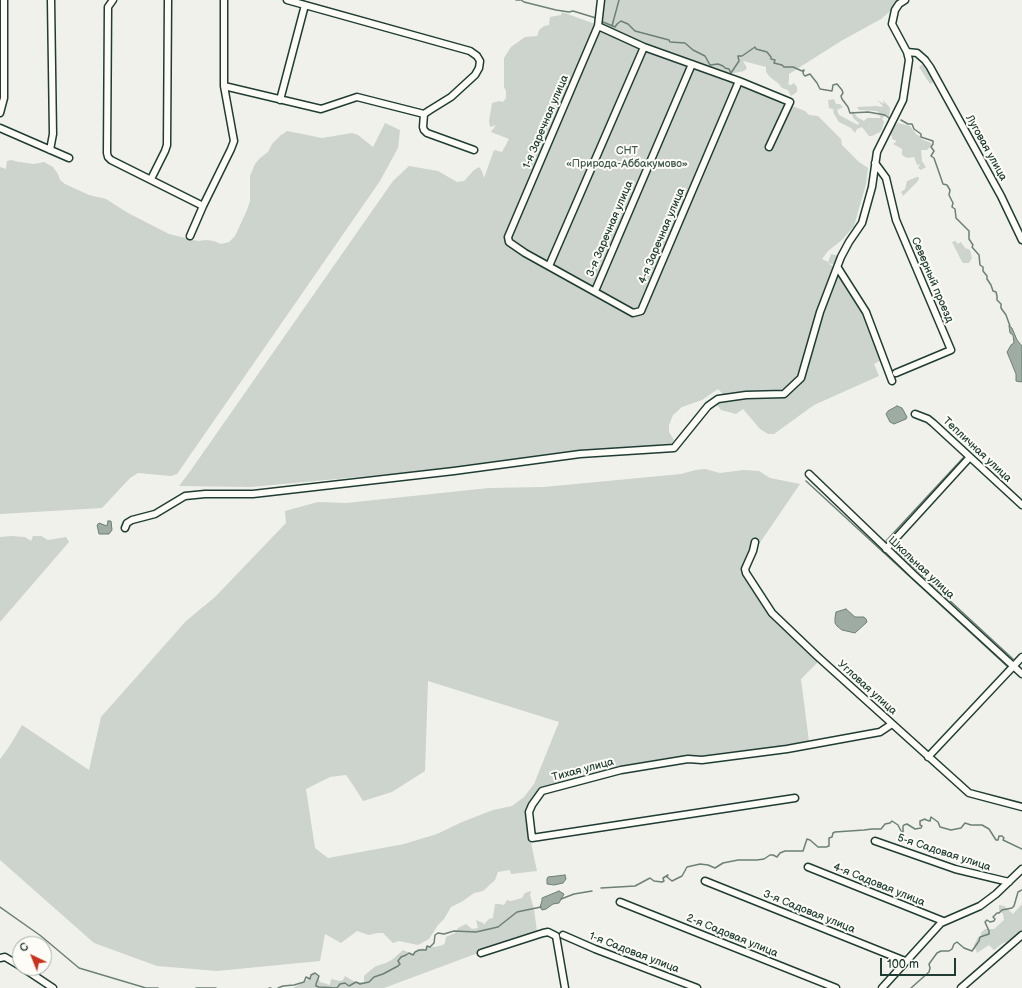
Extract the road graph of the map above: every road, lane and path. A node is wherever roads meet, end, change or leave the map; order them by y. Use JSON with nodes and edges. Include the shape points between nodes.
{"nodes":[{"id":1,"x":4,"y":0,"type":"edge"},
{"id":2,"x":51,"y":0,"type":"edge"},
{"id":3,"x":113,"y":0,"type":"edge"},
{"id":4,"x":168,"y":0,"type":"edge"},
{"id":5,"x":224,"y":0,"type":"edge"},
{"id":6,"x":287,"y":0,"type":"edge"},
{"id":7,"x":601,"y":0,"type":"edge"},
{"id":8,"x":905,"y":0,"type":"edge"},
{"id":9,"x":305,"y":5,"type":"junction"},
{"id":10,"x":598,"y":26,"type":"junction"},
{"id":11,"x":644,"y":47,"type":"junction"},
{"id":12,"x":907,"y":52,"type":"junction"},
{"id":13,"x":692,"y":64,"type":"junction"},
{"id":14,"x":739,"y":80,"type":"junction"},
{"id":15,"x":224,"y":86,"type":"junction"},
{"id":16,"x":280,"y":100,"type":"junction"},
{"id":17,"x":0,"y":113,"type":"edge"},
{"id":18,"x":424,"y":114,"type":"junction"},
{"id":19,"x":0,"y":128,"type":"edge"},
{"id":20,"x":768,"y":147,"type":"dead end"},
{"id":21,"x":50,"y":150,"type":"junction"},
{"id":22,"x":474,"y":150,"type":"dead end"},
{"id":23,"x":69,"y":158,"type":"dead end"},
{"id":24,"x":875,"y":163,"type":"junction"},
{"id":25,"x":151,"y":179,"type":"junction"},
{"id":26,"x":203,"y":206,"type":"junction"},
{"id":27,"x":190,"y":236,"type":"dead end"},
{"id":28,"x":1022,"y":240,"type":"edge"},
{"id":29,"x":549,"y":266,"type":"junction"},
{"id":30,"x":838,"y":268,"type":"junction"},
{"id":31,"x":594,"y":292,"type":"junction"},
{"id":32,"x":896,"y":374,"type":"dead end"},
{"id":33,"x":892,"y":381,"type":"dead end"},
{"id":34,"x":915,"y":414,"type":"dead end"},
{"id":35,"x":970,"y":457,"type":"junction"},
{"id":36,"x":810,"y":474,"type":"dead end"},
{"id":37,"x":1022,"y":505,"type":"edge"},
{"id":38,"x":125,"y":528,"type":"dead end"},
{"id":39,"x":755,"y":542,"type":"dead end"},
{"id":40,"x":886,"y":549,"type":"junction"},
{"id":41,"x":1022,"y":657,"type":"edge"},
{"id":42,"x":1014,"y":666,"type":"junction"},
{"id":43,"x":1022,"y":674,"type":"edge"},
{"id":44,"x":892,"y":724,"type":"junction"},
{"id":45,"x":928,"y":757,"type":"junction"},
{"id":46,"x":795,"y":798,"type":"dead end"},
{"id":47,"x":1022,"y":807,"type":"edge"},
{"id":48,"x":875,"y":841,"type":"dead end"},
{"id":49,"x":808,"y":867,"type":"dead end"},
{"id":50,"x":1022,"y":870,"type":"edge"},
{"id":51,"x":705,"y":881,"type":"dead end"},
{"id":52,"x":1009,"y":882,"type":"junction"},
{"id":53,"x":620,"y":902,"type":"dead end"},
{"id":54,"x":944,"y":921,"type":"junction"},
{"id":55,"x":563,"y":935,"type":"dead end"},
{"id":56,"x":1022,"y":935,"type":"edge"},
{"id":57,"x":481,"y":952,"type":"dead end"},
{"id":58,"x":0,"y":958,"type":"edge"},
{"id":59,"x":12,"y":961,"type":"edge"},
{"id":60,"x":905,"y":961,"type":"junction"},
{"id":61,"x":35,"y":976,"type":"edge"},
{"id":62,"x":53,"y":988,"type":"edge"},
{"id":63,"x":564,"y":988,"type":"edge"},
{"id":64,"x":697,"y":988,"type":"edge"},
{"id":65,"x":836,"y":988,"type":"edge"},
{"id":66,"x":882,"y":988,"type":"edge"},
{"id":67,"x":961,"y":988,"type":"edge"}],
"edges":[{"from":1,"to":17,"type":"street","via":[[4,98]]},
{"from":2,"to":21,"type":"street","via":[[53,134]]},
{"from":3,"to":25,"type":"street","via":[[108,7],[107,154],[111,160]]},
{"from":4,"to":25,"type":"street","via":[[167,145]]},
{"from":5,"to":15,"type":"street"},
{"from":6,"to":9,"type":"street"},
{"from":7,"to":10,"type":"street","name":"1-я Заречная улица"},
{"from":8,"to":12,"type":"street","via":[[895,10],[892,24]]},
{"from":9,"to":16,"type":"street"},
{"from":9,"to":18,"type":"street","via":[[473,53],[480,61],[475,75],[451,97]]},
{"from":10,"to":11,"type":"street"},
{"from":10,"to":29,"type":"street","name":"1-я Заречная улица","via":[[508,237],[509,242]]},
{"from":11,"to":13,"type":"street"},
{"from":11,"to":29,"type":"street"},
{"from":12,"to":24,"type":"street","via":[[909,60],[903,100],[876,154]]},
{"from":12,"to":28,"type":"street","name":"Луговая улица","via":[[917,53],[930,67],[1001,196]]},
{"from":13,"to":14,"type":"street"},
{"from":13,"to":31,"type":"street","name":"3-я Заречная улица"},
{"from":14,"to":20,"type":"street","via":[[790,102]]},
{"from":14,"to":31,"type":"street","name":"4-я Заречная улица","via":[[641,311],[633,313]]},
{"from":15,"to":16,"type":"street"},
{"from":15,"to":26,"type":"street","via":[[234,141]]},
{"from":16,"to":18,"type":"street","via":[[321,109],[357,97]]},
{"from":18,"to":22,"type":"street","via":[[423,127],[427,133]]},
{"from":19,"to":21,"type":"street"},
{"from":21,"to":23,"type":"street"},
{"from":24,"to":30,"type":"street","via":[[868,206],[862,223],[841,257]]},
{"from":24,"to":32,"type":"street","name":"Северный проезд","via":[[886,178],[896,220],[951,350]]},
{"from":25,"to":26,"type":"street"},
{"from":26,"to":27,"type":"street"},
{"from":29,"to":31,"type":"street"},
{"from":30,"to":33,"type":"street","via":[[866,312]]},
{"from":30,"to":38,"type":"street","via":[[820,312],[801,378],[784,394],[718,399],[708,406],[674,448],[580,454],[253,494],[185,496],[155,514],[132,520]]},
{"from":34,"to":35,"type":"street","name":"Тепличная улица","via":[[928,419]]},
{"from":35,"to":37,"type":"street","name":"Тепличная улица"},
{"from":35,"to":40,"type":"street"},
{"from":36,"to":40,"type":"street","name":"Школьная улица"},
{"from":39,"to":44,"type":"street","name":"Угловая улица","via":[[745,569],[772,613]]},
{"from":40,"to":42,"type":"street","name":"Школьная улица"},
{"from":41,"to":42,"type":"street"},
{"from":42,"to":43,"type":"street","name":"Школьная улица"},
{"from":42,"to":45,"type":"street"},
{"from":44,"to":45,"type":"street","name":"Угловая улица"},
{"from":44,"to":46,"type":"street","name":"Тихая улица","via":[[880,732],[787,749],[621,770],[542,791],[529,812],[532,838]]},
{"from":45,"to":47,"type":"street","name":"Угловая улица","via":[[969,793]]},
{"from":48,"to":52,"type":"street","name":"5-я Садовая улица","via":[[955,869]]},
{"from":49,"to":54,"type":"street","name":"4-я Садовая улица"},
{"from":50,"to":52,"type":"street"},
{"from":51,"to":60,"type":"street","name":"3-я Садовая улица"},
{"from":52,"to":54,"type":"street","via":[[980,906]]},
{"from":53,"to":65,"type":"street","name":"2-я Садовая улица"},
{"from":54,"to":60,"type":"street"},
{"from":55,"to":64,"type":"street","name":"1-я Садовая улица"},
{"from":56,"to":67,"type":"street"},
{"from":57,"to":63,"type":"street","via":[[548,932],[556,936]]},
{"from":58,"to":59,"type":"street","via":[[5,956]]},
{"from":60,"to":66,"type":"street"},
{"from":61,"to":62,"type":"street"}]}
